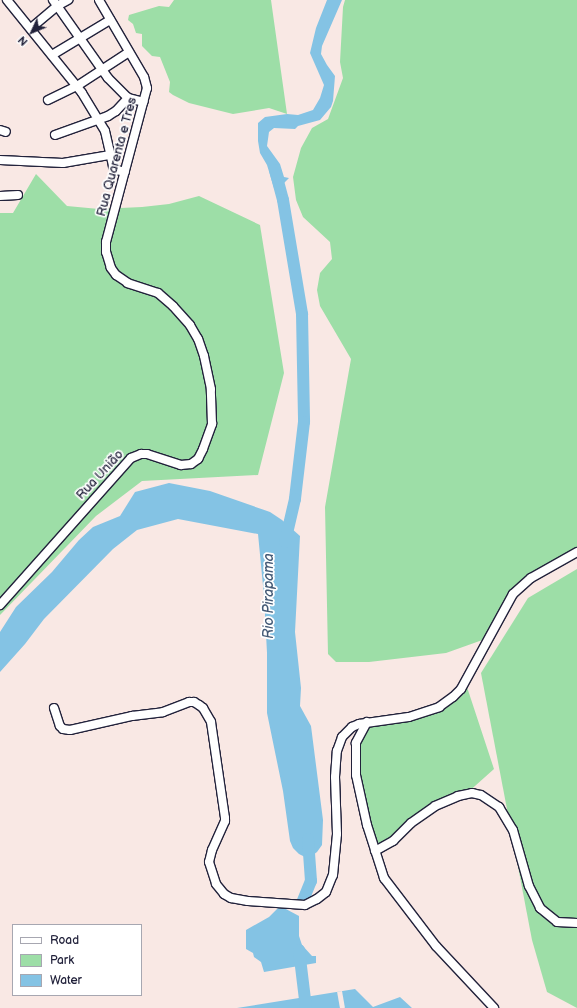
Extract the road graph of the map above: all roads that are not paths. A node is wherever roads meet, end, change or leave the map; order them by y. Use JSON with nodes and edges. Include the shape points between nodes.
{"nodes":[{"id":1,"x":7,"y":0,"type":"edge"},
{"id":2,"x":68,"y":0,"type":"edge"},
{"id":3,"x":99,"y":0,"type":"edge"},
{"id":4,"x":55,"y":3,"type":"edge"},
{"id":5,"x":110,"y":20,"type":"junction"},
{"id":6,"x":31,"y":28,"type":"junction"},
{"id":7,"x":79,"y":39,"type":"junction"},
{"id":8,"x":129,"y":52,"type":"junction"},
{"id":9,"x":52,"y":55,"type":"junction"},
{"id":10,"x":100,"y":70,"type":"junction"},
{"id":11,"x":77,"y":86,"type":"junction"},
{"id":12,"x":128,"y":98,"type":"junction"},
{"id":13,"x":48,"y":100,"type":"dead end"},
{"id":14,"x":144,"y":102,"type":"junction"},
{"id":15,"x":99,"y":120,"type":"junction"},
{"id":16,"x":55,"y":135,"type":"dead end"},
{"id":17,"x":110,"y":155,"type":"junction"},
{"id":18,"x":0,"y":160,"type":"edge"},
{"id":19,"x":125,"y":172,"type":"junction"},
{"id":20,"x":18,"y":195,"type":"dead end"},
{"id":21,"x":0,"y":196,"type":"edge"},
{"id":22,"x":107,"y":237,"type":"joint"},
{"id":23,"x":577,"y":552,"type":"edge"},
{"id":24,"x":0,"y":605,"type":"edge"},
{"id":25,"x":54,"y":708,"type":"dead end"},
{"id":26,"x":367,"y":722,"type":"junction"},
{"id":27,"x":375,"y":851,"type":"junction"},
{"id":28,"x":577,"y":923,"type":"edge"},
{"id":29,"x":494,"y":1008,"type":"edge"}],
"edges":[{"from":1,"to":6,"type":"street"},
{"from":2,"to":4,"type":"street"},
{"from":3,"to":5,"type":"street","name":"Rua Quarenta e Tres"},
{"from":4,"to":6,"type":"street"},
{"from":4,"to":7,"type":"street"},
{"from":5,"to":7,"type":"street"},
{"from":5,"to":8,"type":"street","name":"Rua Quarenta e Tres"},
{"from":6,"to":9,"type":"street"},
{"from":7,"to":9,"type":"street"},
{"from":7,"to":10,"type":"street"},
{"from":8,"to":10,"type":"street"},
{"from":8,"to":14,"type":"street","name":"Rua Quarenta e Tres","via":[[146,84],[147,95]]},
{"from":9,"to":11,"type":"street"},
{"from":10,"to":11,"type":"street"},
{"from":10,"to":12,"type":"street"},
{"from":11,"to":13,"type":"street"},
{"from":11,"to":15,"type":"street"},
{"from":12,"to":14,"type":"street"},
{"from":12,"to":15,"type":"street","via":[[116,111]]},
{"from":14,"to":19,"type":"street","name":"Rua Quarenta e Tres"},
{"from":15,"to":16,"type":"street"},
{"from":15,"to":17,"type":"street","via":[[107,136]]},
{"from":17,"to":18,"type":"street","via":[[63,163]]},
{"from":17,"to":19,"type":"street","via":[[115,168]]},
{"from":19,"to":22,"type":"street","name":"Rua Quarenta e Tres"},
{"from":20,"to":21,"type":"street"},
{"from":22,"to":24,"type":"street","name":"Rua União","via":[[106,252],[116,275],[128,283],[152,290],[165,298],[190,325],[198,339],[211,389],[213,411],[209,435],[198,459],[191,464],[181,465],[147,454],[131,458]]},
{"from":23,"to":26,"type":"street","via":[[531,578],[513,594],[461,689],[453,698],[425,712],[397,719]]},
{"from":25,"to":26,"type":"street","via":[[60,726],[70,730],[163,712],[189,702],[203,708],[211,722],[225,818],[209,862],[216,884],[231,898],[297,905],[317,900],[329,886],[336,851],[337,751],[345,734],[355,726]]},
{"from":26,"to":27,"type":"street","via":[[356,743],[356,775]]},
{"from":27,"to":28,"type":"street","via":[[435,806],[458,796],[472,793],[481,796],[499,807],[513,830],[529,886],[540,908],[557,922]]},
{"from":27,"to":29,"type":"street","via":[[384,878],[393,891],[436,946]]}]}
